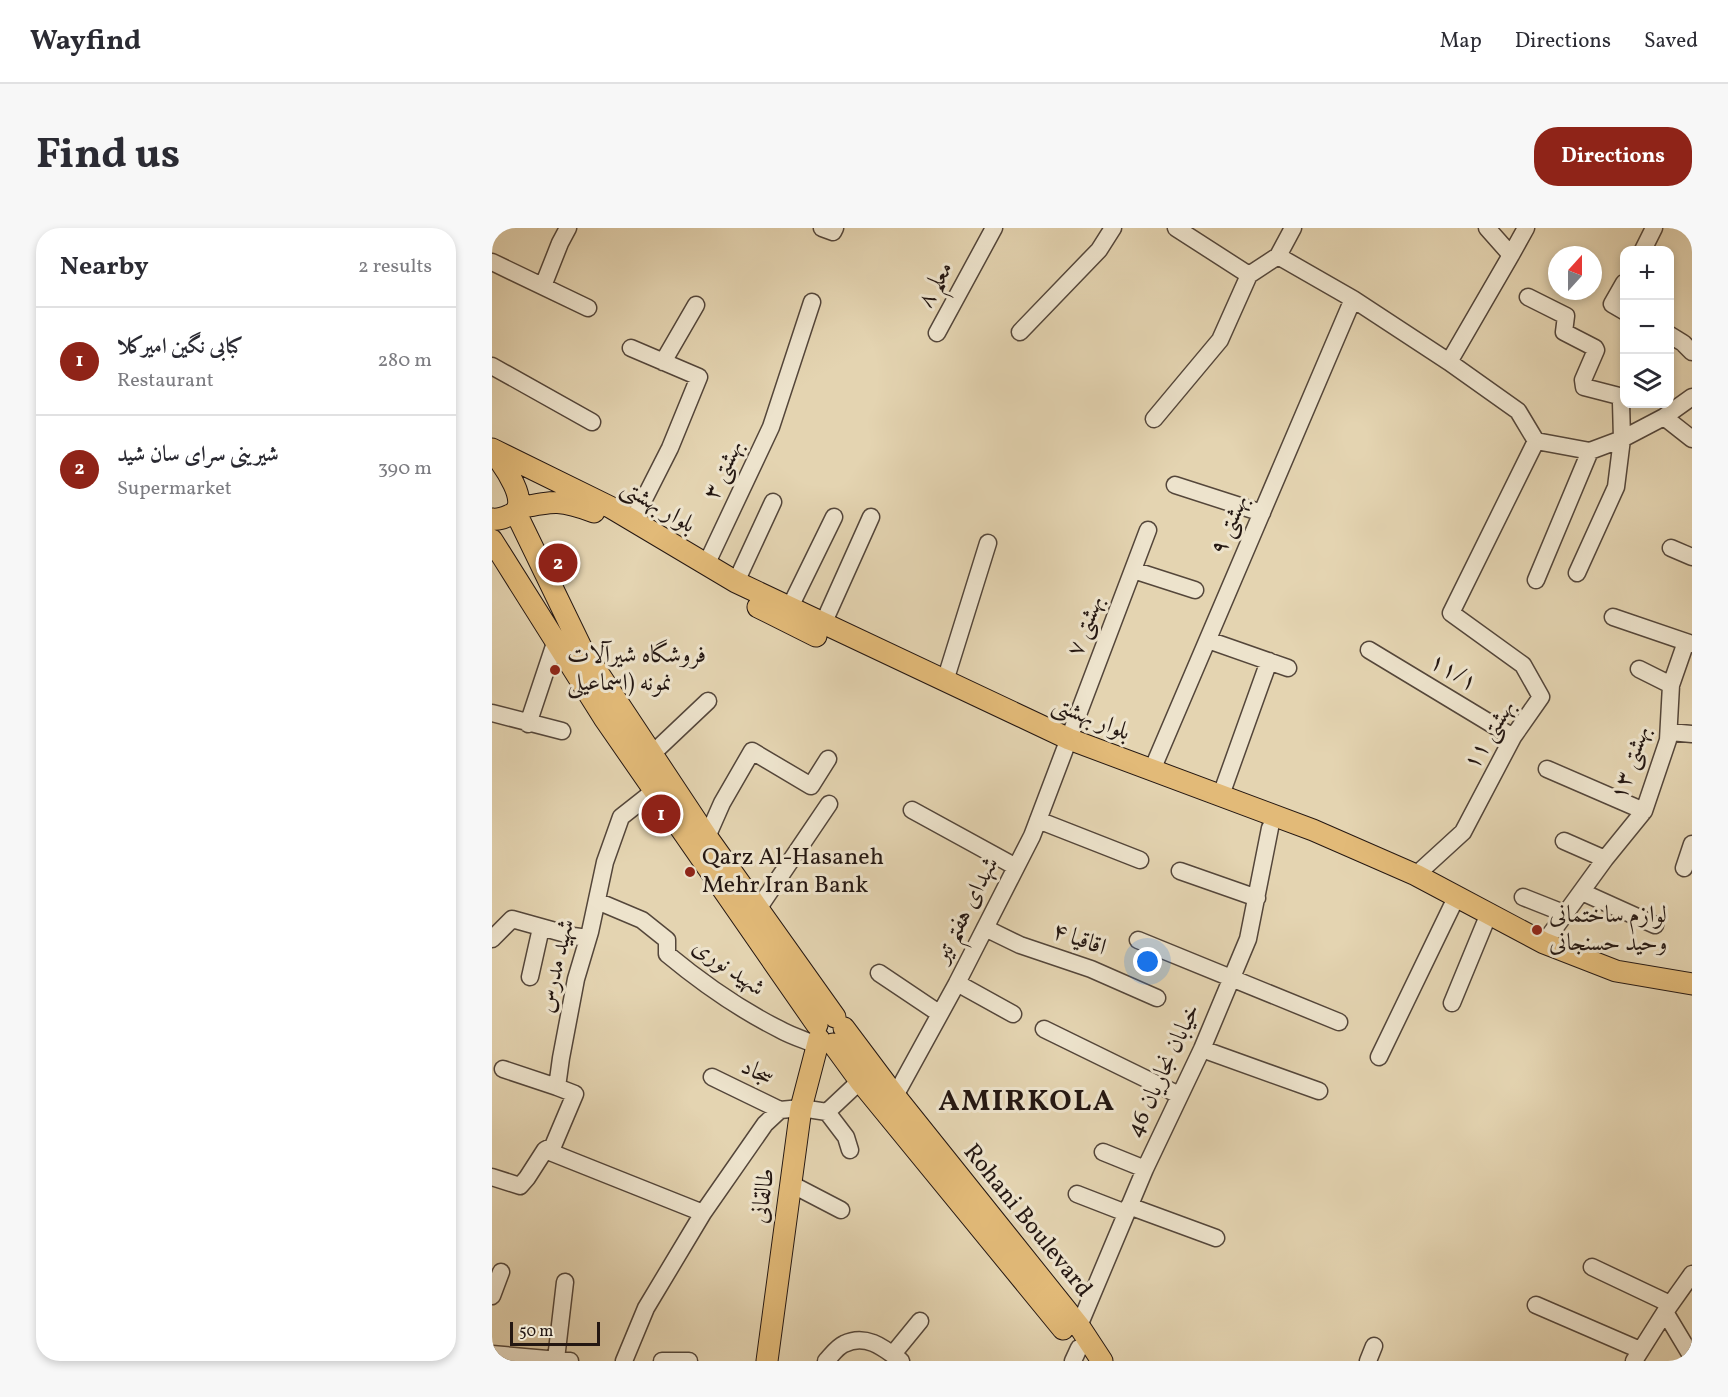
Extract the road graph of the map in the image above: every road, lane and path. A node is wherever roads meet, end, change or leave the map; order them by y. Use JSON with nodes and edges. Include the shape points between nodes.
{"nodes":[{"id":1,"x":568,"y":228,"type":"edge"},
{"id":2,"x":822,"y":228,"type":"edge"},
{"id":3,"x":835,"y":228,"type":"edge"},
{"id":4,"x":994,"y":228,"type":"edge"},
{"id":5,"x":1113,"y":228,"type":"edge"},
{"id":6,"x":1176,"y":228,"type":"edge"},
{"id":7,"x":1293,"y":228,"type":"edge"},
{"id":8,"x":1486,"y":228,"type":"edge"},
{"id":9,"x":1526,"y":228,"type":"edge"},
{"id":10,"x":1654,"y":228,"type":"edge"},
{"id":11,"x":1645,"y":246,"type":"edge"},
{"id":12,"x":1511,"y":255,"type":"junction"},
{"id":13,"x":1278,"y":256,"type":"junction"},
{"id":14,"x":492,"y":262,"type":"edge"},
{"id":15,"x":1249,"y":275,"type":"junction"},
{"id":16,"x":543,"y":286,"type":"junction"},
{"id":17,"x":1620,"y":290,"type":"edge"},
{"id":18,"x":1528,"y":297,"type":"dead end"},
{"id":19,"x":1353,"y":299,"type":"junction"},
{"id":20,"x":812,"y":302,"type":"dead end"},
{"id":21,"x":696,"y":305,"type":"dead end"},
{"id":22,"x":588,"y":308,"type":"dead end"},
{"id":23,"x":1620,"y":309,"type":"edge"},
{"id":24,"x":1020,"y":332,"type":"dead end"},
{"id":25,"x":937,"y":333,"type":"dead end"},
{"id":26,"x":1674,"y":338,"type":"edge"},
{"id":27,"x":631,"y":348,"type":"dead end"},
{"id":28,"x":1691,"y":349,"type":"edge"},
{"id":29,"x":663,"y":362,"type":"junction"},
{"id":30,"x":1449,"y":362,"type":"junction"},
{"id":31,"x":492,"y":366,"type":"edge"},
{"id":32,"x":1692,"y":397,"type":"edge"},
{"id":33,"x":1664,"y":417,"type":"junction"},
{"id":34,"x":1154,"y":419,"type":"dead end"},
{"id":35,"x":592,"y":422,"type":"dead end"},
{"id":36,"x":1622,"y":439,"type":"junction"},
{"id":37,"x":1692,"y":439,"type":"edge"},
{"id":38,"x":1536,"y":441,"type":"junction"},
{"id":39,"x":492,"y":450,"type":"edge"},
{"id":40,"x":1590,"y":451,"type":"junction"},
{"id":41,"x":1175,"y":485,"type":"dead end"},
{"id":42,"x":773,"y":502,"type":"dead end"},
{"id":43,"x":517,"y":511,"type":"junction"},
{"id":44,"x":1262,"y":513,"type":"junction"},
{"id":45,"x":834,"y":517,"type":"dead end"},
{"id":46,"x":871,"y":518,"type":"dead end"},
{"id":47,"x":492,"y":519,"type":"edge"},
{"id":48,"x":633,"y":521,"type":"junction"},
{"id":49,"x":1148,"y":530,"type":"dead end"},
{"id":50,"x":492,"y":540,"type":"edge"},
{"id":51,"x":988,"y":543,"type":"dead end"},
{"id":52,"x":1671,"y":548,"type":"dead end"},
{"id":53,"x":674,"y":552,"type":"junction"},
{"id":54,"x":1692,"y":557,"type":"edge"},
{"id":55,"x":706,"y":565,"type":"junction"},
{"id":56,"x":1132,"y":570,"type":"junction"},
{"id":57,"x":1577,"y":573,"type":"dead end"},
{"id":58,"x":1536,"y":580,"type":"dead end"},
{"id":59,"x":736,"y":582,"type":"junction"},
{"id":60,"x":1195,"y":590,"type":"dead end"},
{"id":61,"x":790,"y":607,"type":"junction"},
{"id":62,"x":1613,"y":616,"type":"dead end"},
{"id":63,"x":824,"y":624,"type":"junction"},
{"id":64,"x":556,"y":640,"type":"junction"},
{"id":65,"x":1208,"y":640,"type":"junction"},
{"id":66,"x":1689,"y":643,"type":"edge"},
{"id":67,"x":1369,"y":650,"type":"dead end"},
{"id":68,"x":1269,"y":661,"type":"junction"},
{"id":69,"x":896,"y":665,"type":"junction"},
{"id":70,"x":1288,"y":668,"type":"dead end"},
{"id":71,"x":1639,"y":669,"type":"dead end"},
{"id":72,"x":945,"y":681,"type":"junction"},
{"id":73,"x":1671,"y":685,"type":"junction"},
{"id":74,"x":708,"y":701,"type":"dead end"},
{"id":75,"x":492,"y":713,"type":"edge"},
{"id":76,"x":528,"y":723,"type":"junction"},
{"id":77,"x":562,"y":731,"type":"dead end"},
{"id":78,"x":1670,"y":732,"type":"junction"},
{"id":79,"x":1692,"y":734,"type":"edge"},
{"id":80,"x":1513,"y":737,"type":"junction"},
{"id":81,"x":1066,"y":745,"type":"junction"},
{"id":82,"x":652,"y":754,"type":"junction"},
{"id":83,"x":828,"y":759,"type":"dead end"},
{"id":84,"x":1547,"y":769,"type":"dead end"},
{"id":85,"x":1152,"y":770,"type":"junction"},
{"id":86,"x":654,"y":790,"type":"junction"},
{"id":87,"x":1221,"y":795,"type":"junction"},
{"id":88,"x":829,"y":804,"type":"dead end"},
{"id":89,"x":912,"y":810,"type":"dead end"},
{"id":90,"x":1644,"y":811,"type":"junction"},
{"id":91,"x":1038,"y":820,"type":"junction"},
{"id":92,"x":1272,"y":822,"type":"junction"},
{"id":93,"x":707,"y":837,"type":"junction"},
{"id":94,"x":1564,"y":841,"type":"dead end"},
{"id":95,"x":1692,"y":844,"type":"edge"},
{"id":96,"x":1605,"y":859,"type":"junction"},
{"id":97,"x":1140,"y":860,"type":"dead end"},
{"id":98,"x":1016,"y":867,"type":"junction"},
{"id":99,"x":1684,"y":868,"type":"dead end"},
{"id":100,"x":1180,"y":871,"type":"dead end"},
{"id":101,"x":1416,"y":875,"type":"junction"},
{"id":102,"x":1582,"y":892,"type":"junction"},
{"id":103,"x":1523,"y":897,"type":"dead end"},
{"id":104,"x":1257,"y":898,"type":"junction"},
{"id":105,"x":597,"y":901,"type":"junction"},
{"id":106,"x":1452,"y":906,"type":"junction"},
{"id":107,"x":758,"y":909,"type":"junction"},
{"id":108,"x":1566,"y":914,"type":"junction"},
{"id":109,"x":1485,"y":923,"type":"junction"},
{"id":110,"x":1655,"y":926,"type":"dead end"},
{"id":111,"x":541,"y":928,"type":"junction"},
{"id":112,"x":985,"y":928,"type":"junction"},
{"id":113,"x":588,"y":938,"type":"junction"},
{"id":114,"x":492,"y":939,"type":"edge"},
{"id":115,"x":1138,"y":940,"type":"dead end"},
{"id":116,"x":1544,"y":943,"type":"junction"},
{"id":117,"x":879,"y":973,"type":"dead end"},
{"id":118,"x":530,"y":977,"type":"dead end"},
{"id":119,"x":1231,"y":979,"type":"junction"},
{"id":120,"x":957,"y":983,"type":"junction"},
{"id":121,"x":1692,"y":984,"type":"edge"},
{"id":122,"x":1692,"y":994,"type":"edge"},
{"id":123,"x":1157,"y":998,"type":"dead end"},
{"id":124,"x":1452,"y":1003,"type":"dead end"},
{"id":125,"x":940,"y":1014,"type":"junction"},
{"id":126,"x":1013,"y":1014,"type":"dead end"},
{"id":127,"x":1339,"y":1022,"type":"dead end"},
{"id":128,"x":1044,"y":1029,"type":"dead end"},
{"id":129,"x":828,"y":1033,"type":"junction"},
{"id":130,"x":1202,"y":1049,"type":"junction"},
{"id":131,"x":1379,"y":1057,"type":"dead end"},
{"id":132,"x":503,"y":1069,"type":"dead end"},
{"id":133,"x":712,"y":1077,"type":"dead end"},
{"id":134,"x":860,"y":1081,"type":"junction"},
{"id":135,"x":557,"y":1087,"type":"junction"},
{"id":136,"x":1319,"y":1091,"type":"dead end"},
{"id":137,"x":1179,"y":1095,"type":"junction"},
{"id":138,"x":895,"y":1096,"type":"junction"},
{"id":139,"x":790,"y":1109,"type":"junction"},
{"id":140,"x":827,"y":1112,"type":"junction"},
{"id":141,"x":544,"y":1150,"type":"junction"},
{"id":142,"x":850,"y":1150,"type":"dead end"},
{"id":143,"x":1103,"y":1152,"type":"dead end"},
{"id":144,"x":1145,"y":1169,"type":"junction"},
{"id":145,"x":492,"y":1177,"type":"edge"},
{"id":146,"x":791,"y":1184,"type":"junction"},
{"id":147,"x":1077,"y":1194,"type":"dead end"},
{"id":148,"x":841,"y":1210,"type":"dead end"},
{"id":149,"x":1128,"y":1210,"type":"junction"},
{"id":150,"x":703,"y":1213,"type":"junction"},
{"id":151,"x":1216,"y":1238,"type":"dead end"},
{"id":152,"x":1592,"y":1268,"type":"dead end"},
{"id":153,"x":501,"y":1272,"type":"dead end"},
{"id":154,"x":1692,"y":1274,"type":"edge"},
{"id":155,"x":565,"y":1282,"type":"dead end"},
{"id":156,"x":492,"y":1296,"type":"edge"},
{"id":157,"x":1536,"y":1305,"type":"dead end"},
{"id":158,"x":1668,"y":1308,"type":"junction"},
{"id":159,"x":920,"y":1321,"type":"dead end"},
{"id":160,"x":1079,"y":1326,"type":"junction"},
{"id":161,"x":492,"y":1354,"type":"edge"},
{"id":162,"x":1637,"y":1356,"type":"edge"},
{"id":163,"x":1079,"y":1357,"type":"edge"},
{"id":164,"x":1692,"y":1357,"type":"edge"},
{"id":165,"x":897,"y":1358,"type":"edge"},
{"id":166,"x":533,"y":1359,"type":"edge"},
{"id":167,"x":563,"y":1360,"type":"edge"},
{"id":168,"x":624,"y":1361,"type":"edge"},
{"id":169,"x":662,"y":1361,"type":"edge"},
{"id":170,"x":689,"y":1361,"type":"edge"},
{"id":171,"x":767,"y":1361,"type":"edge"},
{"id":172,"x":826,"y":1361,"type":"edge"},
{"id":173,"x":1102,"y":1361,"type":"edge"}],
"edges":[{"from":1,"to":16,"type":"street"},
{"from":2,"to":3,"type":"street","via":[[833,232]]},
{"from":4,"to":25,"type":"street","name":"معلم ۸"},
{"from":5,"to":24,"type":"street","via":[[1099,250]]},
{"from":6,"to":15,"type":"street"},
{"from":7,"to":13,"type":"street"},
{"from":8,"to":12,"type":"street"},
{"from":9,"to":12,"type":"street"},
{"from":10,"to":11,"type":"street"},
{"from":12,"to":30,"type":"street"},
{"from":13,"to":15,"type":"street"},
{"from":13,"to":19,"type":"street"},
{"from":14,"to":16,"type":"street"},
{"from":15,"to":34,"type":"street","via":[[1220,340]]},
{"from":16,"to":22,"type":"street"},
{"from":17,"to":23,"type":"street","via":[[1612,304]]},
{"from":18,"to":36,"type":"street","via":[[1566,316],[1564,332],[1595,348],[1582,385],[1619,396]]},
{"from":19,"to":30,"type":"street"},
{"from":19,"to":44,"type":"street","name":"بهشتی ۹"},
{"from":20,"to":55,"type":"street","name":"بهشتی ۳","via":[[771,427]]},
{"from":21,"to":29,"type":"street"},
{"from":26,"to":28,"type":"street"},
{"from":27,"to":29,"type":"street"},
{"from":29,"to":48,"type":"street","via":[[699,377],[670,448]]},
{"from":30,"to":38,"type":"street","via":[[1518,411]]},
{"from":31,"to":35,"type":"street"},
{"from":32,"to":33,"type":"street"},
{"from":33,"to":36,"type":"street"},
{"from":33,"to":37,"type":"street"},
{"from":36,"to":40,"type":"street"},
{"from":36,"to":57,"type":"street","via":[[1616,487]]},
{"from":38,"to":40,"type":"street"},
{"from":38,"to":80,"type":"street","name":"بهشتی ۱۱","via":[[1451,613],[1523,665],[1541,697]]},
{"from":39,"to":43,"type":"main road","via":[[517,491]]},
{"from":39,"to":48,"type":"main road","name":"بلوار بهشتی"},
{"from":40,"to":58,"type":"street"},
{"from":41,"to":44,"type":"street"},
{"from":42,"to":59,"type":"street"},
{"from":43,"to":47,"type":"main road","name":"بلوار بهشتی","via":[[499,520]]},
{"from":43,"to":53,"type":"main road","name":"بلوار بهشتی","via":[[547,502],[568,502]]},
{"from":43,"to":82,"type":"main road","via":[[581,646]]},
{"from":44,"to":65,"type":"street","name":"بهشتی ۹"},
{"from":45,"to":61,"type":"street"},
{"from":46,"to":63,"type":"street"},
{"from":48,"to":53,"type":"main road","name":"بلوار بهشتی"},
{"from":49,"to":56,"type":"street","name":"بهشتی ۷"},
{"from":50,"to":64,"type":"main road","name":"Rohani Boulevard"},
{"from":51,"to":72,"type":"street"},
{"from":52,"to":54,"type":"street"},
{"from":53,"to":55,"type":"main road","name":"بلوار بهشتی"},
{"from":53,"to":69,"type":"main road","name":"بلوار بهشتی","via":[[717,584],[786,622]]},
{"from":55,"to":59,"type":"main road","name":"بلوار بهشتی"},
{"from":56,"to":60,"type":"street"},
{"from":56,"to":81,"type":"street","name":"بهشتی ۷"},
{"from":59,"to":61,"type":"main road","name":"بلوار بهشتی"},
{"from":61,"to":63,"type":"main road","name":"بلوار بهشتی"},
{"from":62,"to":66,"type":"street"},
{"from":63,"to":69,"type":"main road","name":"بلوار بهشتی"},
{"from":64,"to":76,"type":"street"},
{"from":64,"to":86,"type":"main road","name":"Rohani Boulevard"},
{"from":65,"to":68,"type":"street"},
{"from":65,"to":85,"type":"street","name":"بهشتی ۹"},
{"from":66,"to":73,"type":"street","name":"بهشتی ۱۳"},
{"from":67,"to":80,"type":"street","name":"۱۱/۱"},
{"from":68,"to":70,"type":"street"},
{"from":68,"to":87,"type":"street"},
{"from":69,"to":72,"type":"main road","name":"بلوار بهشتی"},
{"from":69,"to":81,"type":"main road","name":"بلوار بهشتی"},
{"from":71,"to":73,"type":"street"},
{"from":72,"to":81,"type":"main road","name":"بلوار بهشتی"},
{"from":73,"to":78,"type":"street","name":"بهشتی ۱۳"},
{"from":74,"to":82,"type":"street"},
{"from":75,"to":76,"type":"street"},
{"from":76,"to":77,"type":"street"},
{"from":78,"to":79,"type":"street"},
{"from":78,"to":90,"type":"street","name":"بهشتی ۱۳"},
{"from":80,"to":101,"type":"street","name":"بهشتی ۱۱","via":[[1463,832]]},
{"from":81,"to":85,"type":"main road","name":"بلوار بهشتی"},
{"from":81,"to":91,"type":"street","name":"شهدای هفتم تیر"},
{"from":81,"to":92,"type":"main road","name":"بلوار بهشتی"},
{"from":82,"to":93,"type":"main road"},
{"from":83,"to":93,"type":"street","via":[[811,786],[752,751]]},
{"from":84,"to":90,"type":"street"},
{"from":85,"to":87,"type":"main road","name":"بلوار بهشتی"},
{"from":86,"to":105,"type":"street","name":"شهید مدرس","via":[[621,817],[605,862]]},
{"from":86,"to":129,"type":"main road","name":"Rohani Boulevard"},
{"from":87,"to":92,"type":"main road","name":"بلوار بهشتی"},
{"from":88,"to":107,"type":"street"},
{"from":89,"to":98,"type":"street"},
{"from":90,"to":96,"type":"street","name":"بهشتی ۱۳"},
{"from":91,"to":97,"type":"street"},
{"from":91,"to":98,"type":"street","name":"شهدای هفتم تیر"},
{"from":92,"to":101,"type":"main road","name":"بلوار بهشتی","via":[[1313,830]]},
{"from":92,"to":104,"type":"street","name":"خیابان نجاریان 46"},
{"from":92,"to":106,"type":"main road","name":"بلوار بهشتی"},
{"from":93,"to":107,"type":"main road","name":"Rohani Boulevard"},
{"from":94,"to":96,"type":"street"},
{"from":95,"to":99,"type":"street"},
{"from":96,"to":102,"type":"street","name":"بهشتی ۱۳"},
{"from":98,"to":112,"type":"street","name":"شهدای هفتم تیر"},
{"from":100,"to":104,"type":"street"},
{"from":101,"to":116,"type":"main road","name":"بلوار بهشتی"},
{"from":102,"to":108,"type":"street","name":"بهشتی ۱۳"},
{"from":102,"to":110,"type":"street"},
{"from":103,"to":108,"type":"street"},
{"from":104,"to":119,"type":"street","name":"خیابان نجاریان 46","via":[[1248,939]]},
{"from":105,"to":113,"type":"street","name":"شهید مدرس"},
{"from":105,"to":129,"type":"street","name":"شهید نوری","via":[[642,920],[667,940],[667,954],[744,1010],[781,1031]]},
{"from":106,"to":109,"type":"main road","name":"بلوار بهشتی"},
{"from":106,"to":131,"type":"street"},
{"from":107,"to":129,"type":"main road","name":"Rohani Boulevard"},
{"from":108,"to":116,"type":"street","name":"بهشتی ۱۳"},
{"from":109,"to":122,"type":"main road","name":"بلوار بهشتی","via":[[1538,951],[1595,974],[1632,986]]},
{"from":109,"to":124,"type":"street"},
{"from":111,"to":113,"type":"street"},
{"from":111,"to":114,"type":"street","via":[[512,919]]},
{"from":111,"to":118,"type":"street"},
{"from":112,"to":120,"type":"street","name":"شهدای هفتم تیر"},
{"from":112,"to":123,"type":"street","name":"اقاقیا ۴"},
{"from":113,"to":135,"type":"street","name":"شهید مدرس","via":[[576,979]]},
{"from":115,"to":119,"type":"street"},
{"from":116,"to":121,"type":"main road","name":"بلوار بهشتی","via":[[1616,971]]},
{"from":117,"to":125,"type":"street"},
{"from":119,"to":127,"type":"street"},
{"from":119,"to":130,"type":"street","name":"خیابان نجاریان 46"},
{"from":120,"to":125,"type":"street","name":"شهدای هفتم تیر"},
{"from":120,"to":126,"type":"street"},
{"from":125,"to":138,"type":"street","name":"شهدای هفتم تیر"},
{"from":128,"to":137,"type":"street"},
{"from":129,"to":134,"type":"main road","name":"Rohani Boulevard"},
{"from":129,"to":138,"type":"main road","name":"Rohani Boulevard"},
{"from":129,"to":139,"type":"main road","name":"طالقانی"},
{"from":130,"to":136,"type":"street"},
{"from":130,"to":137,"type":"street","name":"خیابان نجاریان 46"},
{"from":132,"to":135,"type":"street"},
{"from":133,"to":139,"type":"street","name":"سجاد"},
{"from":134,"to":140,"type":"street"},
{"from":134,"to":163,"type":"main road","name":"Rohani Boulevard"},
{"from":135,"to":141,"type":"street","via":[[575,1094],[554,1146]]},
{"from":137,"to":144,"type":"street","name":"خیابان نجاریان 46"},
{"from":138,"to":160,"type":"main road","name":"Rohani Boulevard"},
{"from":139,"to":140,"type":"street","name":"سجاد"},
{"from":139,"to":146,"type":"main road","name":"طالقانی"},
{"from":139,"to":150,"type":"street","via":[[765,1124]]},
{"from":140,"to":142,"type":"street","via":[[846,1137]]},
{"from":141,"to":145,"type":"street","via":[[520,1186]]},
{"from":141,"to":150,"type":"street"},
{"from":143,"to":144,"type":"street"},
{"from":144,"to":149,"type":"street","name":"خیابان نجاریان 46"},
{"from":146,"to":148,"type":"street"},
{"from":146,"to":171,"type":"main road","name":"طالقانی"},
{"from":147,"to":149,"type":"street"},
{"from":149,"to":151,"type":"street"},
{"from":149,"to":160,"type":"street","name":"خیابان نجاریان 46"},
{"from":150,"to":168,"type":"street","via":[[646,1308]]},
{"from":152,"to":158,"type":"street"},
{"from":153,"to":156,"type":"street"},
{"from":154,"to":158,"type":"street"},
{"from":155,"to":167,"type":"street"},
{"from":157,"to":162,"type":"street"},
{"from":158,"to":162,"type":"street"},
{"from":158,"to":164,"type":"street"},
{"from":159,"to":165,"type":"street"},
{"from":160,"to":173,"type":"main road","name":"Rohani Boulevard"},
{"from":161,"to":166,"type":"street"},
{"from":165,"to":172,"type":"street","via":[[867,1339],[843,1344]]},
{"from":166,"to":167,"type":"street"},
{"from":169,"to":170,"type":"street"}]}
